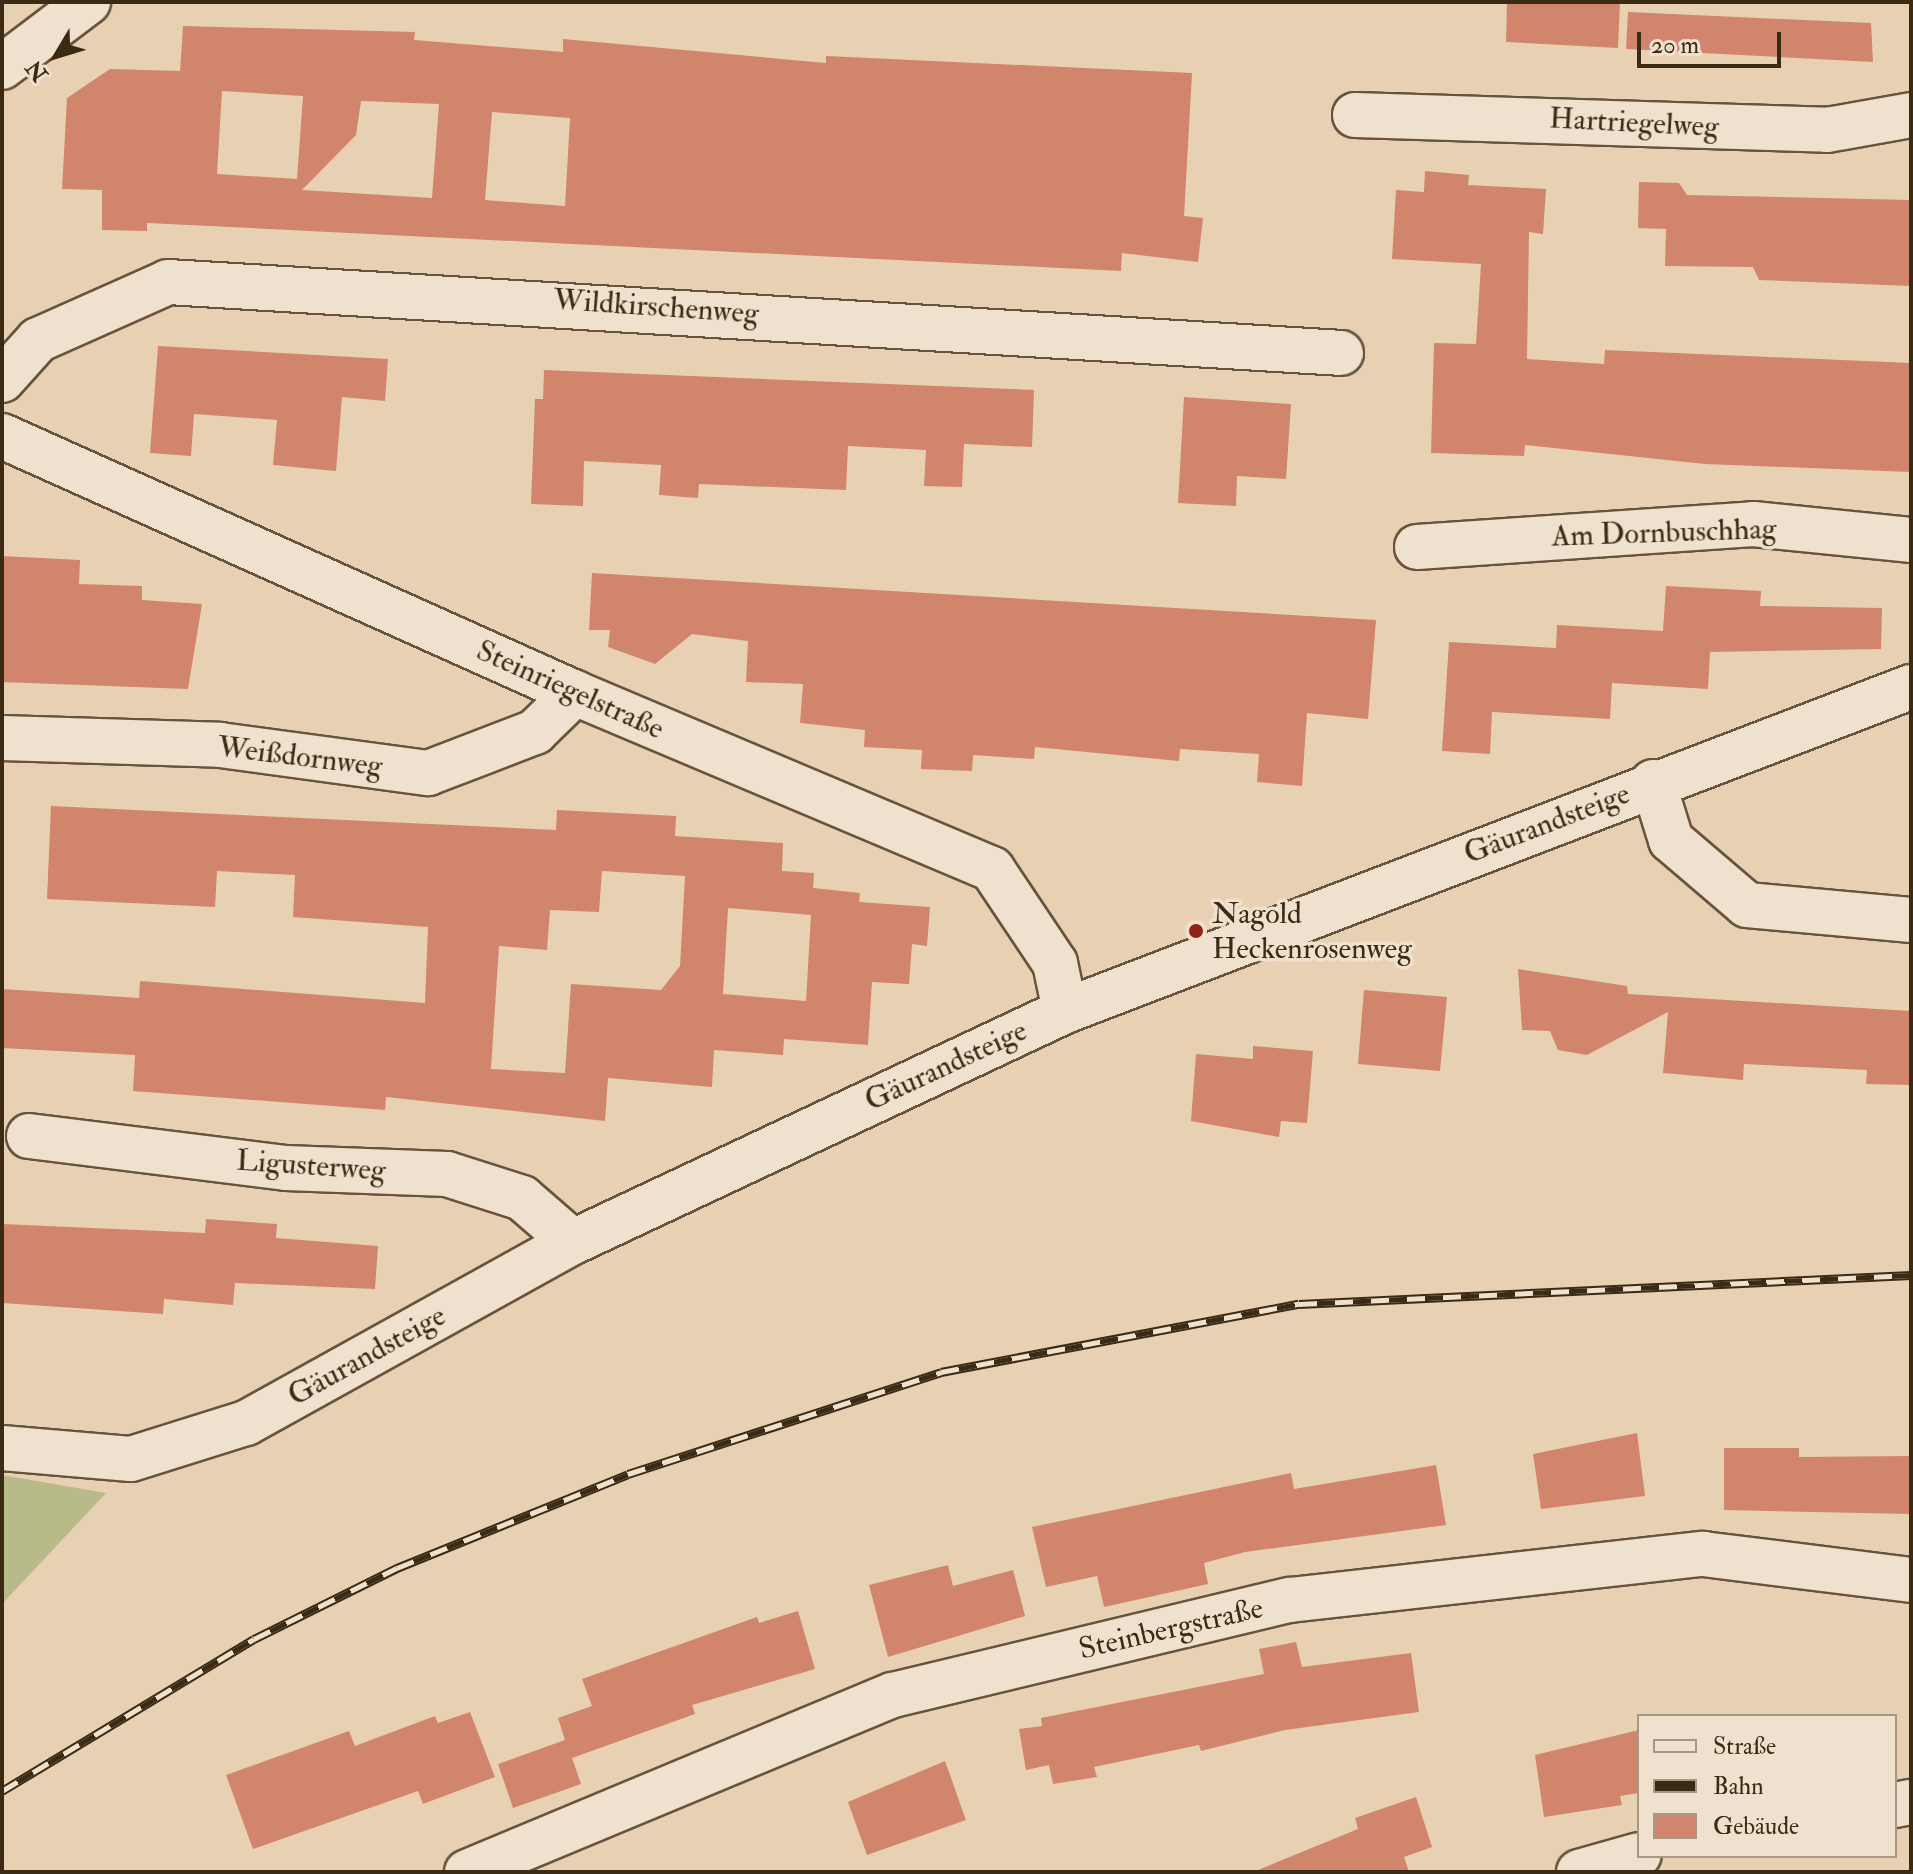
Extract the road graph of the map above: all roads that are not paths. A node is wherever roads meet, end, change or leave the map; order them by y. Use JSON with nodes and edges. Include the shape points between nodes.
{"nodes":[{"id":1,"x":88,"y":2,"type":"edge"},
{"id":2,"x":2,"y":67,"type":"edge"},
{"id":3,"x":1355,"y":115,"type":"dead end"},
{"id":4,"x":1911,"y":115,"type":"edge"},
{"id":5,"x":1341,"y":353,"type":"dead end"},
{"id":6,"x":2,"y":380,"type":"edge"},
{"id":7,"x":2,"y":436,"type":"edge"},
{"id":8,"x":1911,"y":540,"type":"edge"},
{"id":9,"x":1417,"y":547,"type":"dead end"},
{"id":10,"x":1911,"y":687,"type":"edge"},
{"id":11,"x":575,"y":693,"type":"junction"},
{"id":12,"x":2,"y":738,"type":"edge"},
{"id":13,"x":1653,"y":782,"type":"junction"},
{"id":14,"x":1911,"y":920,"type":"edge"},
{"id":15,"x":1065,"y":1011,"type":"junction"},
{"id":16,"x":29,"y":1136,"type":"dead end"},
{"id":17,"x":573,"y":1242,"type":"junction"},
{"id":18,"x":2,"y":1448,"type":"edge"},
{"id":19,"x":1911,"y":1580,"type":"edge"},
{"id":20,"x":1637,"y":1856,"type":"edge"},
{"id":21,"x":467,"y":1872,"type":"edge"},
{"id":22,"x":1579,"y":1872,"type":"edge"}],
"edges":[{"from":1,"to":2,"type":"street"},
{"from":3,"to":4,"type":"street","name":"Hartriegelweg","via":[[1827,130]]},
{"from":5,"to":6,"type":"street","name":"Wildkirschenweg","via":[[168,282],[38,340]]},
{"from":7,"to":11,"type":"street","name":"Steinriegelstraße"},
{"from":8,"to":9,"type":"street","name":"Am Dornbuschhag","via":[[1753,524]]},
{"from":10,"to":13,"type":"street","name":"Gäurandsteige"},
{"from":11,"to":12,"type":"street","name":"Weißdornweg","via":[[535,732],[428,773],[220,745]]},
{"from":11,"to":15,"type":"street","name":"Steinriegelstraße","via":[[992,869],[1055,963]]},
{"from":13,"to":14,"type":"street","via":[[1671,840],[1747,905]]},
{"from":13,"to":15,"type":"street","name":"Gäurandsteige"},
{"from":15,"to":17,"type":"street","name":"Gäurandsteige"},
{"from":16,"to":17,"type":"street","name":"Ligusterweg","via":[[286,1168],[447,1174],[522,1198]]},
{"from":17,"to":18,"type":"street","name":"Gäurandsteige","via":[[246,1423],[131,1459]]},
{"from":19,"to":21,"type":"street","name":"Steinbergstraße","via":[[1703,1554],[1290,1600],[893,1695]]},
{"from":20,"to":22,"type":"street"}]}
